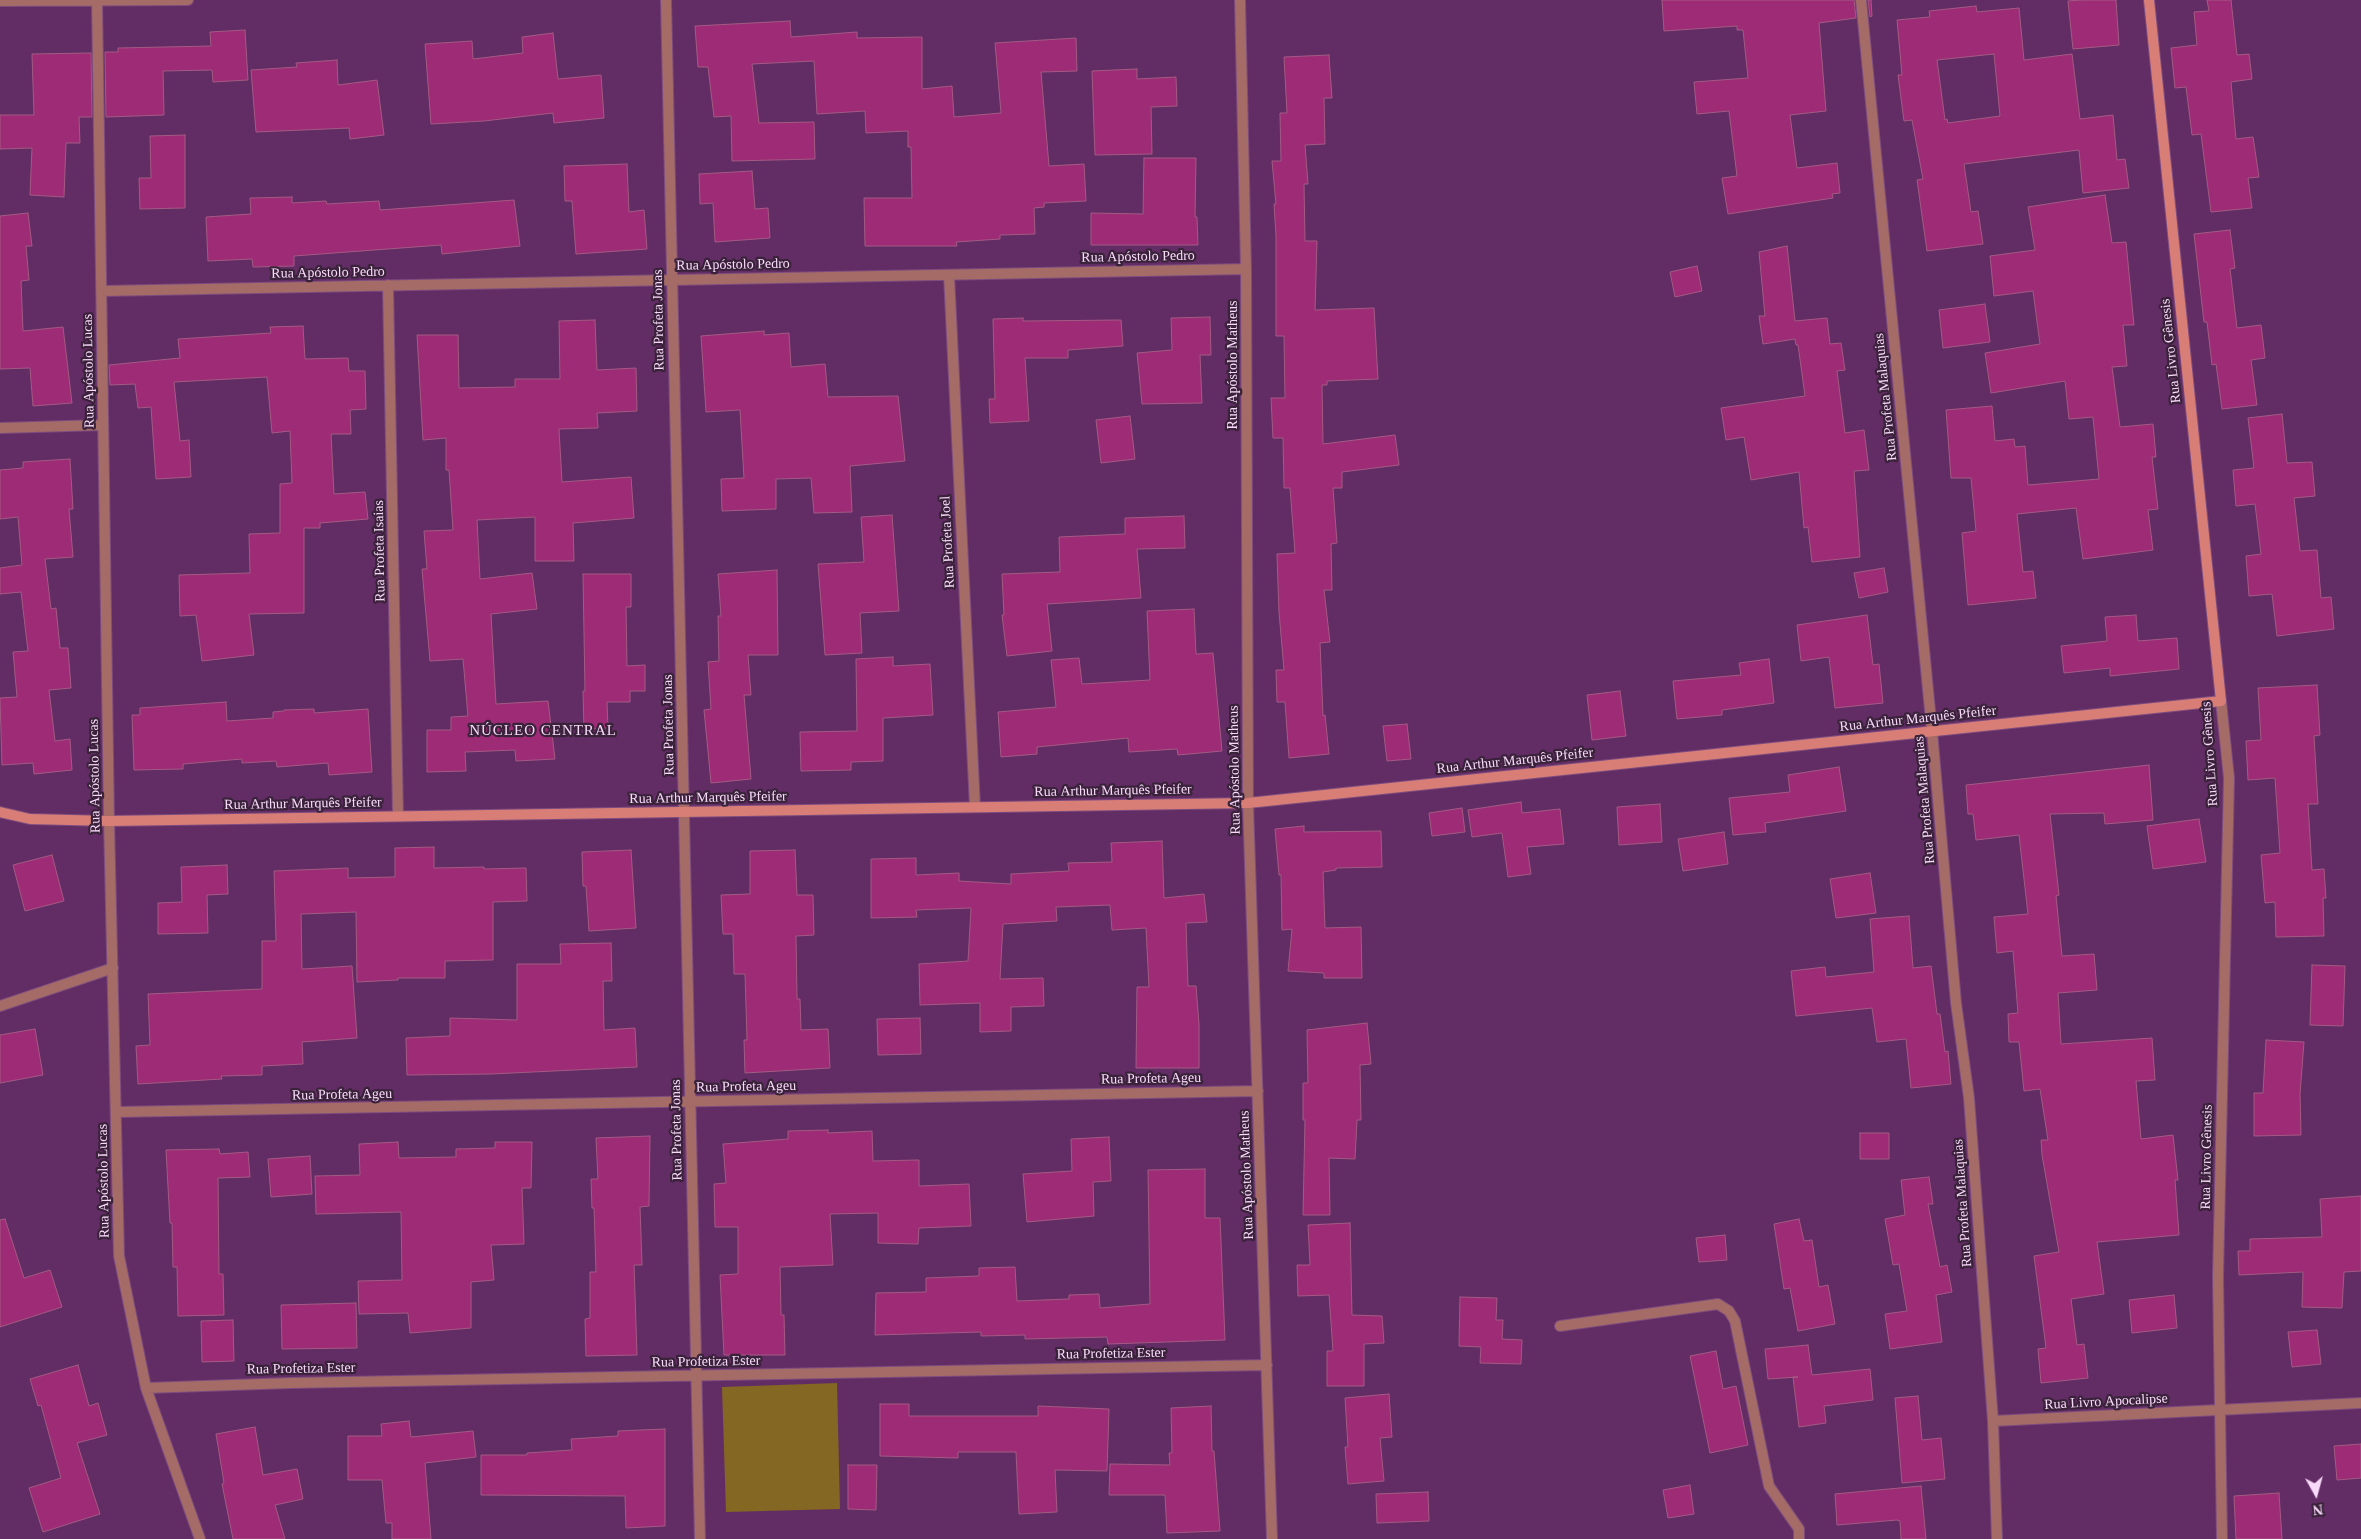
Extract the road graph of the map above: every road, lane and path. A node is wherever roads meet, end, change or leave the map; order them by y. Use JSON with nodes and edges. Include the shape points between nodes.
{"nodes":[{"id":1,"x":188,"y":0,"type":"edge"},
{"id":2,"x":666,"y":0,"type":"edge"},
{"id":3,"x":1240,"y":0,"type":"edge"},
{"id":4,"x":1861,"y":0,"type":"edge"},
{"id":5,"x":2149,"y":0,"type":"edge"},
{"id":6,"x":0,"y":1,"type":"edge"},
{"id":7,"x":97,"y":1,"type":"edge"},
{"id":8,"x":1246,"y":269,"type":"junction"},
{"id":9,"x":949,"y":275,"type":"junction"},
{"id":10,"x":672,"y":280,"type":"junction"},
{"id":11,"x":388,"y":285,"type":"junction"},
{"id":12,"x":101,"y":291,"type":"junction"},
{"id":13,"x":103,"y":425,"type":"junction"},
{"id":14,"x":0,"y":428,"type":"edge"},
{"id":15,"x":2221,"y":701,"type":"junction"},
{"id":16,"x":1932,"y":731,"type":"junction"},
{"id":17,"x":1248,"y":803,"type":"junction"},
{"id":18,"x":975,"y":807,"type":"junction"},
{"id":19,"x":0,"y":812,"type":"edge"},
{"id":20,"x":684,"y":812,"type":"junction"},
{"id":21,"x":398,"y":816,"type":"junction"},
{"id":22,"x":109,"y":821,"type":"junction"},
{"id":23,"x":113,"y":968,"type":"junction"},
{"id":24,"x":0,"y":1006,"type":"edge"},
{"id":25,"x":1258,"y":1091,"type":"junction"},
{"id":26,"x":691,"y":1102,"type":"junction"},
{"id":27,"x":116,"y":1112,"type":"junction"},
{"id":28,"x":1560,"y":1326,"type":"dead end"},
{"id":29,"x":1267,"y":1365,"type":"junction"},
{"id":30,"x":696,"y":1376,"type":"junction"},
{"id":31,"x":146,"y":1388,"type":"junction"},
{"id":32,"x":2361,"y":1402,"type":"edge"},
{"id":33,"x":2220,"y":1410,"type":"junction"},
{"id":34,"x":1993,"y":1421,"type":"junction"},
{"id":35,"x":200,"y":1539,"type":"edge"},
{"id":36,"x":700,"y":1539,"type":"edge"},
{"id":37,"x":1272,"y":1539,"type":"edge"},
{"id":38,"x":1799,"y":1539,"type":"edge"},
{"id":39,"x":1997,"y":1539,"type":"edge"},
{"id":40,"x":2222,"y":1539,"type":"edge"}],
"edges":[{"from":1,"to":7,"type":"street"},
{"from":2,"to":10,"type":"street","name":"Rua Profeta Jonas"},
{"from":3,"to":8,"type":"street","name":"Rua Apóstolo Matheus"},
{"from":4,"to":16,"type":"street","name":"Rua Profeta Malaquias"},
{"from":5,"to":15,"type":"street","name":"Rua Livro Gênesis"},
{"from":6,"to":7,"type":"street"},
{"from":7,"to":12,"type":"street","name":"Rua Apóstolo Lucas"},
{"from":8,"to":9,"type":"street","name":"Rua Apóstolo Pedro"},
{"from":8,"to":17,"type":"street","name":"Rua Apóstolo Matheus"},
{"from":9,"to":10,"type":"street","name":"Rua Apóstolo Pedro"},
{"from":9,"to":18,"type":"street","name":"Rua Profeta Joel"},
{"from":10,"to":11,"type":"street","name":"Rua Apóstolo Pedro"},
{"from":10,"to":20,"type":"street","name":"Rua Profeta Jonas"},
{"from":11,"to":12,"type":"street","name":"Rua Apóstolo Pedro"},
{"from":11,"to":21,"type":"street","name":"Rua Profeta Isaias"},
{"from":12,"to":13,"type":"street","name":"Rua Apóstolo Lucas"},
{"from":13,"to":14,"type":"street"},
{"from":13,"to":22,"type":"street","name":"Rua Apóstolo Lucas"},
{"from":15,"to":16,"type":"street","name":"Rua Arthur Marquês Pfeifer"},
{"from":15,"to":33,"type":"street","name":"Rua Livro Gênesis","via":[[2229,778],[2218,1277]]},
{"from":16,"to":17,"type":"street","name":"Rua Arthur Marquês Pfeifer"},
{"from":16,"to":34,"type":"street","name":"Rua Profeta Malaquias","via":[[1956,1003],[1969,1098]]},
{"from":17,"to":18,"type":"street","name":"Rua Arthur Marquês Pfeifer"},
{"from":17,"to":25,"type":"street","name":"Rua Apóstolo Matheus"},
{"from":18,"to":20,"type":"street","name":"Rua Arthur Marquês Pfeifer"},
{"from":19,"to":22,"type":"street","name":"Rua Arthur Marquês Pfeifer","via":[[30,819]]},
{"from":20,"to":21,"type":"street","name":"Rua Arthur Marquês Pfeifer"},
{"from":20,"to":26,"type":"street","name":"Rua Profeta Jonas"},
{"from":21,"to":22,"type":"street","name":"Rua Arthur Marquês Pfeifer"},
{"from":22,"to":23,"type":"street","name":"Rua Apóstolo Lucas"},
{"from":23,"to":24,"type":"street"},
{"from":23,"to":27,"type":"street","name":"Rua Apóstolo Lucas"},
{"from":25,"to":26,"type":"street","name":"Rua Profeta Ageu"},
{"from":25,"to":29,"type":"street","name":"Rua Apóstolo Matheus"},
{"from":26,"to":27,"type":"street","name":"Rua Profeta Ageu"},
{"from":26,"to":30,"type":"street","name":"Rua Profeta Jonas"},
{"from":27,"to":31,"type":"street","name":"Rua Apóstolo Lucas","via":[[119,1256]]},
{"from":28,"to":38,"type":"street","via":[[1718,1304],[1729,1310],[1735,1321],[1769,1486],[1798,1529]]},
{"from":29,"to":30,"type":"street","name":"Rua Profetiza Ester"},
{"from":29,"to":37,"type":"street","name":"Rua Apóstolo Matheus"},
{"from":30,"to":31,"type":"street","name":"Rua Profetiza Ester"},
{"from":30,"to":36,"type":"street","name":"Rua Profeta Jonas"},
{"from":31,"to":35,"type":"street","name":"Rua Apóstolo Lucas"},
{"from":32,"to":33,"type":"street","name":"Rua Livro Apocalipse"},
{"from":33,"to":34,"type":"street","name":"Rua Livro Apocalipse"},
{"from":33,"to":40,"type":"street","name":"Rua Livro Gênesis"},
{"from":34,"to":39,"type":"street","name":"Rua Profeta Malaquias"}]}
